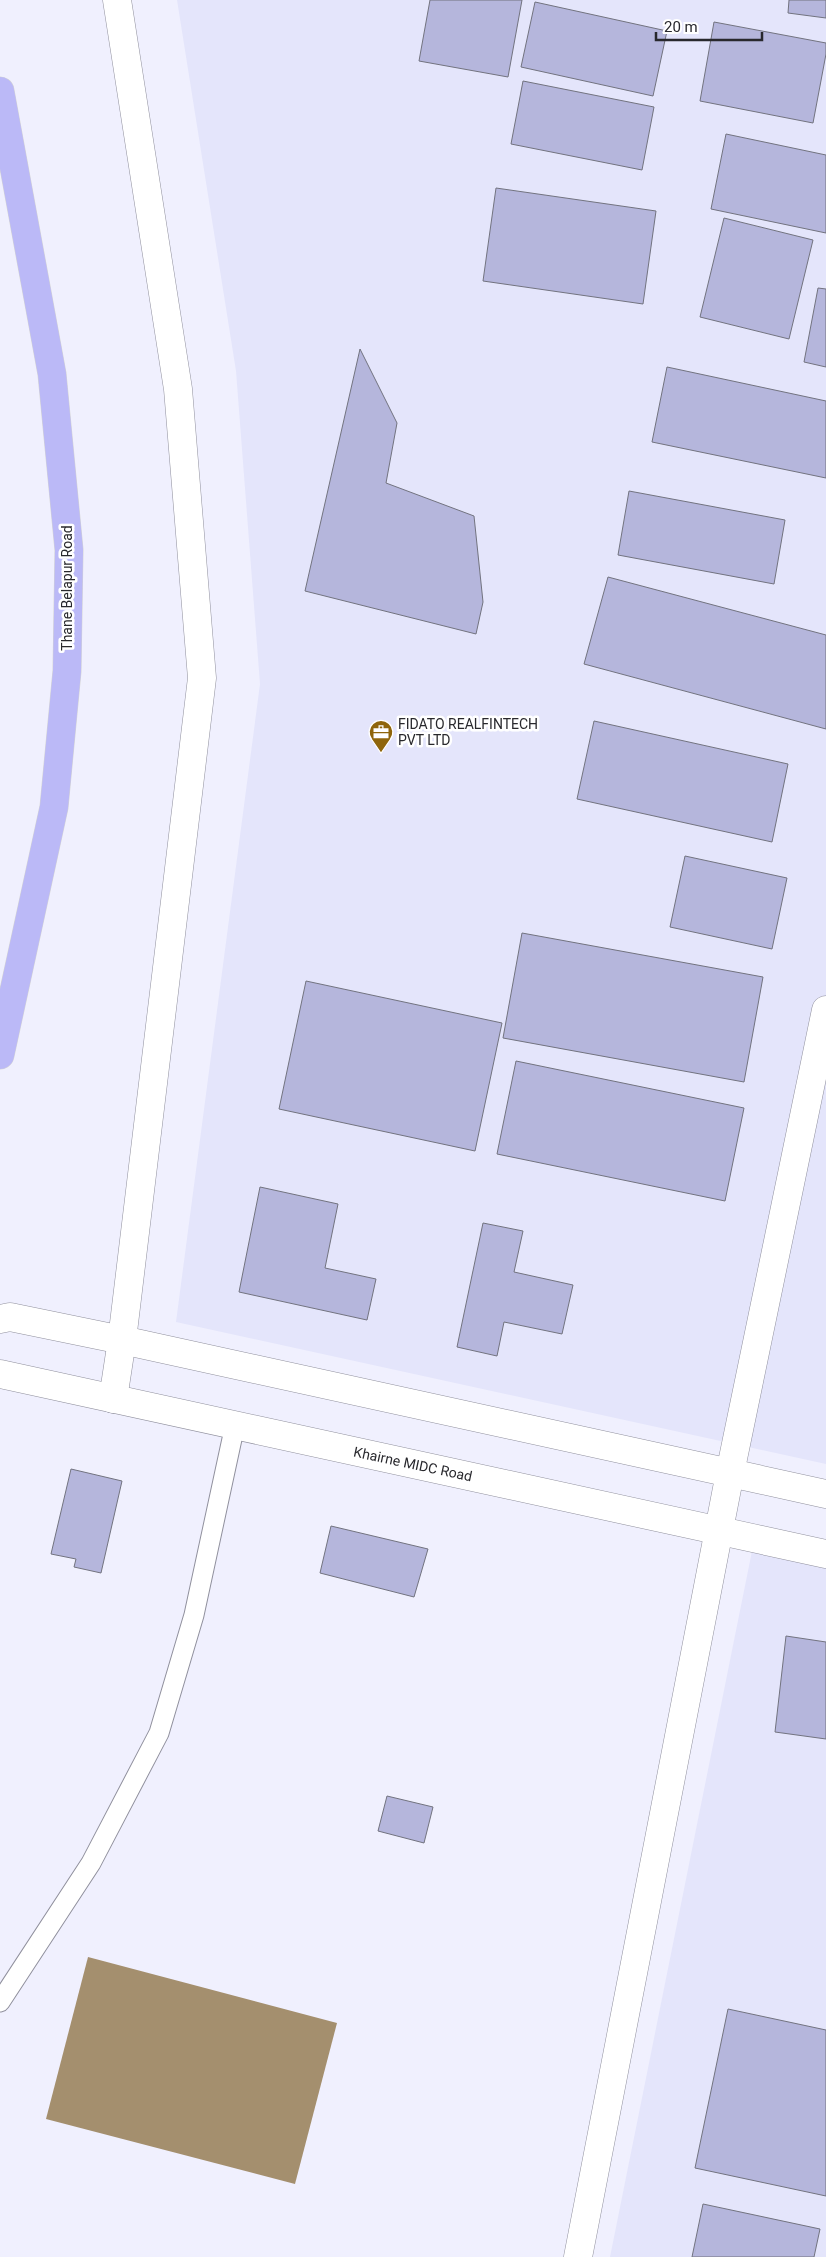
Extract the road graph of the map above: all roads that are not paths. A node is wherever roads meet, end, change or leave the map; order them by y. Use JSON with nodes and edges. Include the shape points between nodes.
{"nodes":[{"id":1,"x":117,"y":0,"type":"edge"},
{"id":2,"x":0,"y":91,"type":"edge"},
{"id":3,"x":826,"y":1010,"type":"edge"},
{"id":4,"x":0,"y":1055,"type":"edge"},
{"id":5,"x":0,"y":1319,"type":"edge"},
{"id":6,"x":122,"y":1340,"type":"junction"},
{"id":7,"x":0,"y":1374,"type":"edge"},
{"id":8,"x":113,"y":1398,"type":"junction"},
{"id":9,"x":235,"y":1425,"type":"junction"},
{"id":10,"x":730,"y":1473,"type":"junction"},
{"id":11,"x":826,"y":1494,"type":"edge"},
{"id":12,"x":718,"y":1530,"type":"junction"},
{"id":13,"x":826,"y":1554,"type":"edge"},
{"id":14,"x":0,"y":2002,"type":"edge"},
{"id":15,"x":578,"y":2257,"type":"edge"}],
"edges":[{"from":1,"to":6,"type":"street","via":[[178,388],[202,678]]},
{"from":2,"to":4,"type":"main road","name":"Thane Belapur Road","via":[[52,374],[69,550],[67,671],[54,807]]},
{"from":3,"to":10,"type":"street"},
{"from":5,"to":6,"type":"street","via":[[10,1317]]},
{"from":6,"to":8,"type":"street"},
{"from":6,"to":10,"type":"street"},
{"from":7,"to":8,"type":"street","name":"Khairne MIDC Road"},
{"from":8,"to":9,"type":"street","name":"Khairne MIDC Road"},
{"from":9,"to":12,"type":"street","name":"Khairne MIDC Road"},
{"from":9,"to":14,"type":"lane","via":[[194,1615],[159,1733],[91,1863]]},
{"from":10,"to":11,"type":"street"},
{"from":10,"to":12,"type":"street"},
{"from":12,"to":13,"type":"street","name":"Khairne MIDC Road"},
{"from":12,"to":15,"type":"street"}]}
